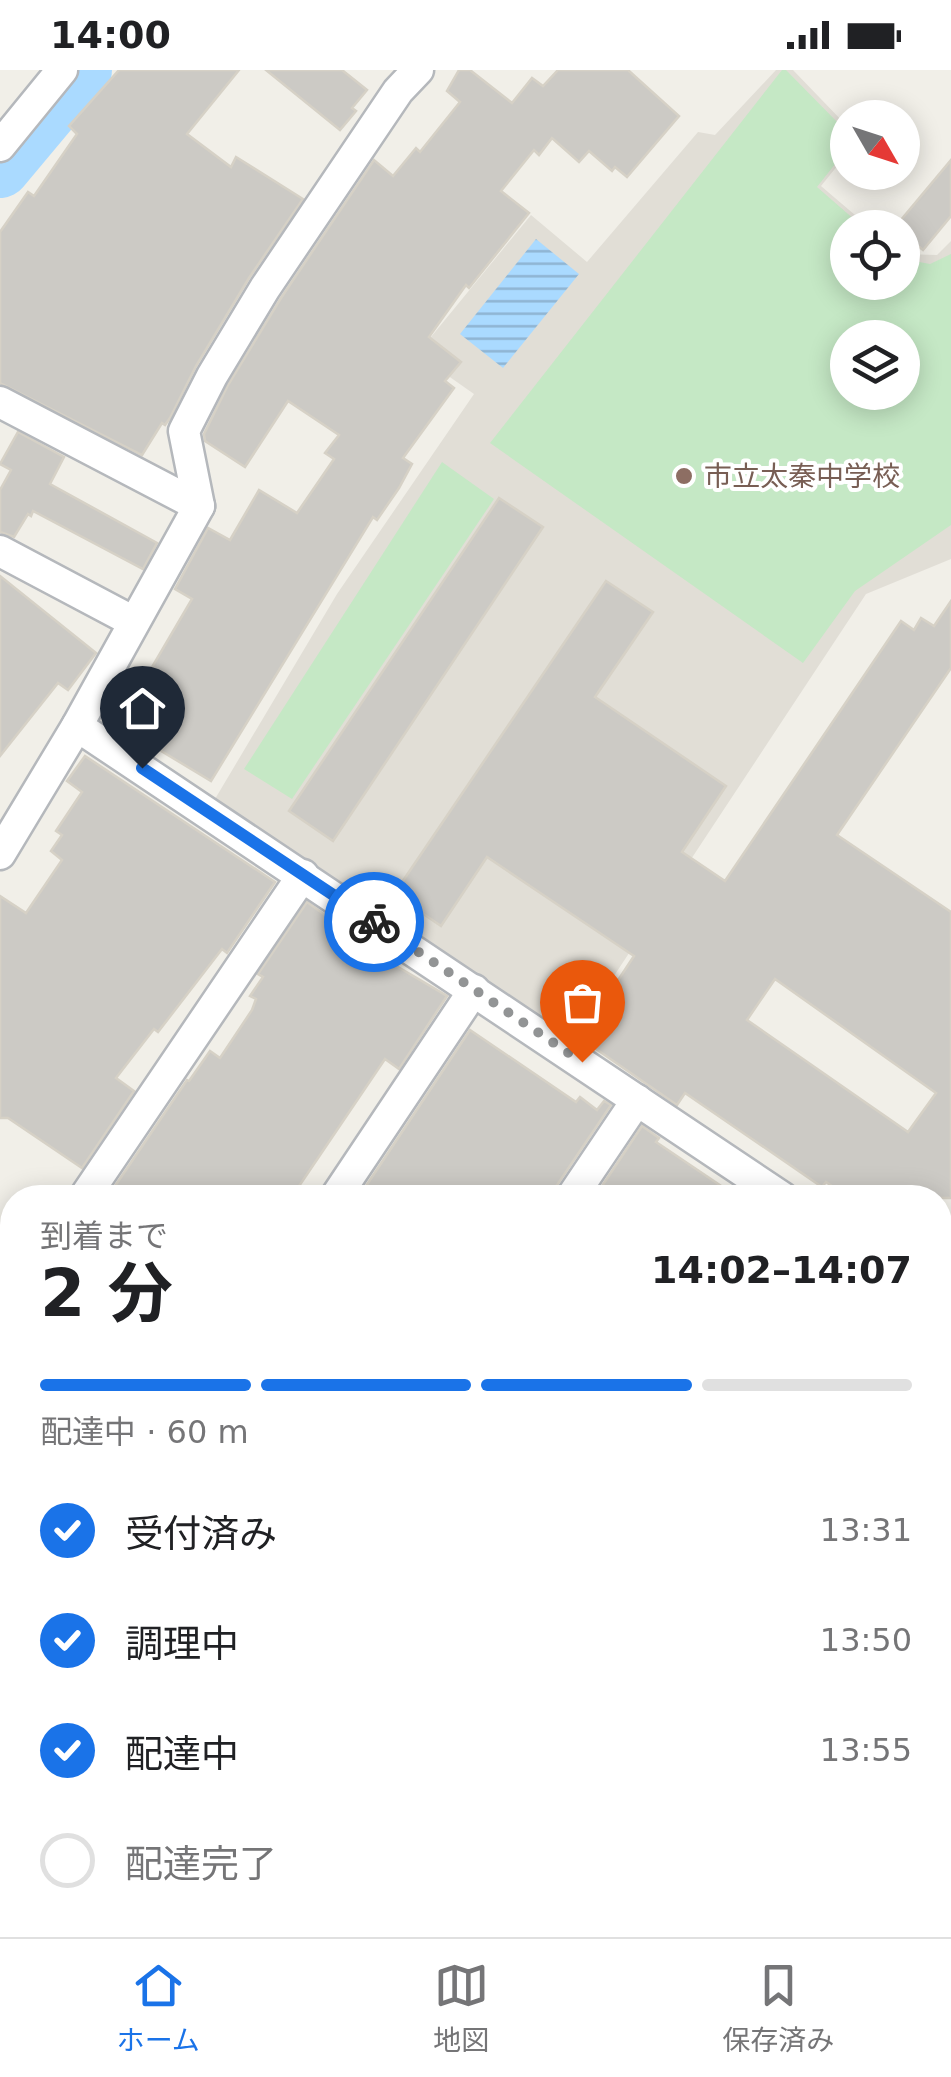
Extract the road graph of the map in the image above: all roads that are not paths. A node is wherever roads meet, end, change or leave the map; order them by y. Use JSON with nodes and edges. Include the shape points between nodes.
{"nodes":[{"id":1,"x":62,"y":70,"type":"edge"},
{"id":2,"x":418,"y":70,"type":"edge"},
{"id":3,"x":0,"y":146,"type":"edge"},
{"id":4,"x":0,"y":402,"type":"edge"},
{"id":5,"x":199,"y":506,"type":"junction"},
{"id":6,"x":0,"y":551,"type":"edge"},
{"id":7,"x":134,"y":622,"type":"junction"},
{"id":8,"x":77,"y":726,"type":"junction"},
{"id":9,"x":0,"y":854,"type":"edge"},
{"id":10,"x":303,"y":874,"type":"junction"},
{"id":11,"x":474,"y":990,"type":"junction"},
{"id":12,"x":637,"y":1100,"type":"junction"},
{"id":13,"x":93,"y":1185,"type":"edge"},
{"id":14,"x":344,"y":1185,"type":"edge"},
{"id":15,"x":579,"y":1185,"type":"edge"},
{"id":16,"x":764,"y":1185,"type":"edge"}],
"edges":[{"from":1,"to":3,"type":"street"},
{"from":2,"to":5,"type":"street","via":[[265,288],[184,431]]},
{"from":4,"to":5,"type":"street"},
{"from":5,"to":7,"type":"street"},
{"from":6,"to":7,"type":"street"},
{"from":7,"to":8,"type":"street"},
{"from":8,"to":9,"type":"street"},
{"from":8,"to":10,"type":"street"},
{"from":10,"to":11,"type":"street"},
{"from":10,"to":13,"type":"street"},
{"from":11,"to":12,"type":"street"},
{"from":11,"to":14,"type":"street"},
{"from":12,"to":15,"type":"street"},
{"from":12,"to":16,"type":"street"}]}
